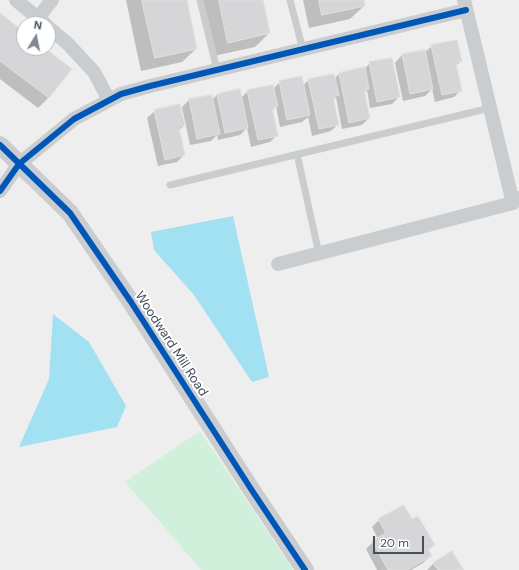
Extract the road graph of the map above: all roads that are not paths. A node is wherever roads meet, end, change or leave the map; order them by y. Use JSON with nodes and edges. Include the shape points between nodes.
{"nodes":[{"id":1,"x":16,"y":0,"type":"edge"},
{"id":2,"x":52,"y":0,"type":"edge"},
{"id":3,"x":200,"y":0,"type":"edge"},
{"id":4,"x":290,"y":0,"type":"edge"},
{"id":5,"x":465,"y":5,"type":"edge"},
{"id":6,"x":35,"y":16,"type":"edge"},
{"id":7,"x":46,"y":16,"type":"edge"},
{"id":8,"x":56,"y":34,"type":"edge"},
{"id":9,"x":303,"y":50,"type":"junction"},
{"id":10,"x":217,"y":70,"type":"junction"},
{"id":11,"x":110,"y":100,"type":"junction"},
{"id":12,"x":490,"y":108,"type":"junction"},
{"id":13,"x":0,"y":145,"type":"edge"},
{"id":14,"x":297,"y":154,"type":"junction"},
{"id":15,"x":20,"y":164,"type":"junction"},
{"id":16,"x":170,"y":185,"type":"dead end"},
{"id":17,"x":0,"y":191,"type":"edge"},
{"id":18,"x":516,"y":201,"type":"edge"},
{"id":19,"x":319,"y":254,"type":"junction"},
{"id":20,"x":278,"y":264,"type":"dead end"},
{"id":21,"x":305,"y":570,"type":"edge"}],
"edges":[{"from":1,"to":6,"type":"street"},
{"from":2,"to":7,"type":"street"},
{"from":3,"to":10,"type":"lane"},
{"from":4,"to":9,"type":"lane"},
{"from":5,"to":9,"type":"street"},
{"from":5,"to":12,"type":"street"},
{"from":8,"to":11,"type":"street","via":[[94,72]]},
{"from":9,"to":10,"type":"street"},
{"from":10,"to":11,"type":"street","via":[[121,94]]},
{"from":11,"to":15,"type":"street","via":[[74,119]]},
{"from":12,"to":14,"type":"lane"},
{"from":12,"to":18,"type":"street"},
{"from":13,"to":15,"type":"street","name":"Woodward Mill Road"},
{"from":14,"to":16,"type":"lane"},
{"from":14,"to":19,"type":"lane"},
{"from":15,"to":17,"type":"street"},
{"from":15,"to":21,"type":"street","name":"Woodward Mill Road","via":[[70,213],[131,302],[250,489]]},
{"from":18,"to":19,"type":"street"},
{"from":19,"to":20,"type":"street"}]}
